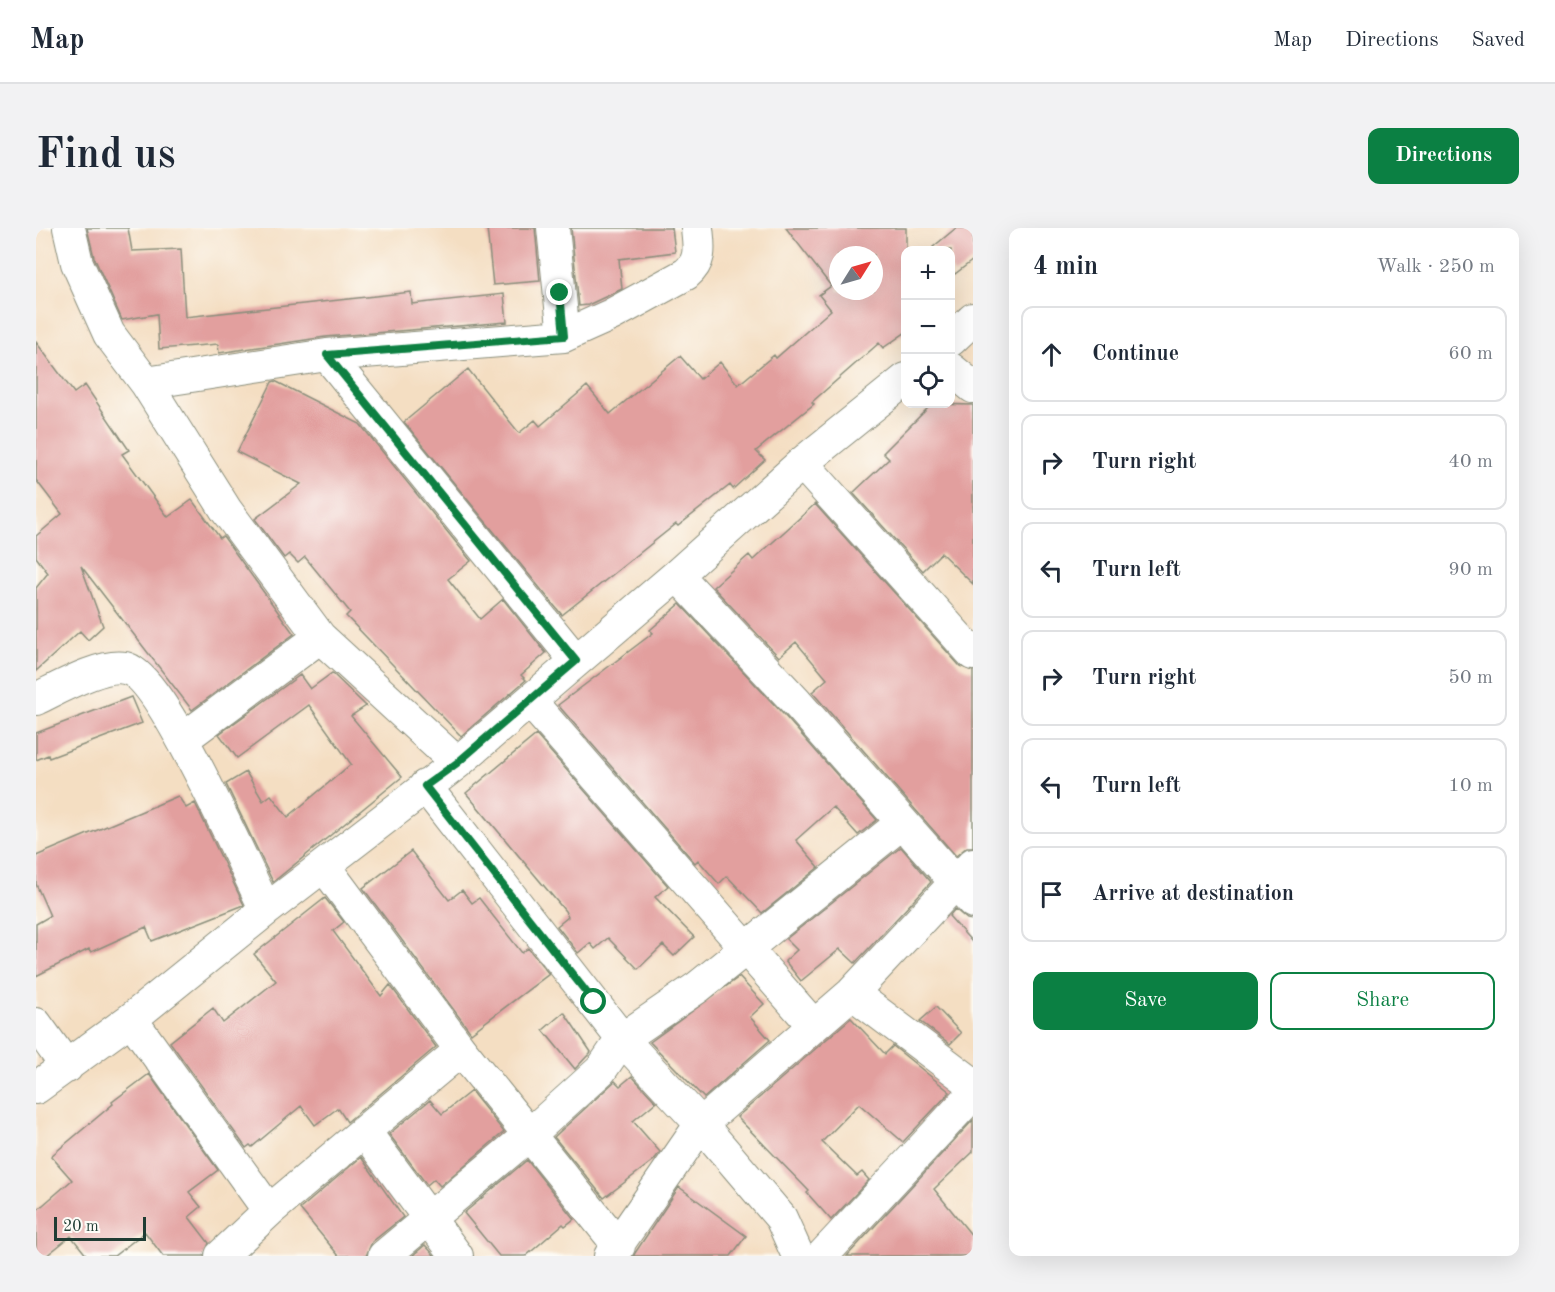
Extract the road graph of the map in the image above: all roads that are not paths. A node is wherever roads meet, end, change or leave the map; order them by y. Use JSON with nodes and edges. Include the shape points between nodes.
{"nodes":[{"id":1,"x":69,"y":228,"type":"edge"},
{"id":2,"x":553,"y":228,"type":"edge"},
{"id":3,"x":697,"y":228,"type":"edge"},
{"id":4,"x":973,"y":319,"type":"edge"},
{"id":5,"x":564,"y":336,"type":"junction"},
{"id":6,"x":955,"y":336,"type":"edge"},
{"id":7,"x":327,"y":355,"type":"junction"},
{"id":8,"x":955,"y":372,"type":"edge"},
{"id":9,"x":146,"y":383,"type":"junction"},
{"id":10,"x":901,"y":383,"type":"edge"},
{"id":11,"x":973,"y":387,"type":"edge"},
{"id":12,"x":802,"y":463,"type":"junction"},
{"id":13,"x":677,"y":575,"type":"junction"},
{"id":14,"x":320,"y":637,"type":"junction"},
{"id":15,"x":973,"y":654,"type":"edge"},
{"id":16,"x":576,"y":661,"type":"junction"},
{"id":17,"x":36,"y":699,"type":"edge"},
{"id":18,"x":530,"y":701,"type":"junction"},
{"id":19,"x":183,"y":739,"type":"junction"},
{"id":20,"x":457,"y":763,"type":"junction"},
{"id":21,"x":425,"y":786,"type":"junction"},
{"id":22,"x":902,"y":823,"type":"junction"},
{"id":23,"x":324,"y":866,"type":"junction"},
{"id":24,"x":967,"y":883,"type":"edge"},
{"id":25,"x":266,"y":910,"type":"junction"},
{"id":26,"x":745,"y":950,"type":"junction"},
{"id":27,"x":852,"y":993,"type":"junction"},
{"id":28,"x":131,"y":1019,"type":"junction"},
{"id":29,"x":36,"y":1024,"type":"edge"},
{"id":30,"x":813,"y":1025,"type":"junction"},
{"id":31,"x":622,"y":1039,"type":"junction"},
{"id":32,"x":461,"y":1050,"type":"junction"},
{"id":33,"x":68,"y":1067,"type":"junction"},
{"id":34,"x":973,"y":1084,"type":"edge"},
{"id":35,"x":36,"y":1088,"type":"edge"},
{"id":36,"x":973,"y":1094,"type":"edge"},
{"id":37,"x":702,"y":1124,"type":"junction"},
{"id":38,"x":365,"y":1132,"type":"junction"},
{"id":39,"x":529,"y":1135,"type":"junction"},
{"id":40,"x":269,"y":1211,"type":"junction"},
{"id":41,"x":429,"y":1217,"type":"junction"},
{"id":42,"x":615,"y":1251,"type":"edge"},
{"id":43,"x":221,"y":1256,"type":"edge"},
{"id":44,"x":384,"y":1256,"type":"edge"},
{"id":45,"x":457,"y":1256,"type":"edge"},
{"id":46,"x":798,"y":1256,"type":"edge"},
{"id":47,"x":822,"y":1256,"type":"edge"}],
"edges":[{"from":1,"to":9,"type":"street","via":[[77,263],[109,334]]},
{"from":2,"to":5,"type":"street"},
{"from":3,"to":5,"type":"street","via":[[700,255],[696,266],[611,315]]},
{"from":4,"to":6,"type":"street"},
{"from":5,"to":7,"type":"street"},
{"from":7,"to":9,"type":"street"},
{"from":7,"to":16,"type":"street"},
{"from":8,"to":11,"type":"street"},
{"from":9,"to":14,"type":"street","via":[[226,510]]},
{"from":10,"to":12,"type":"street"},
{"from":12,"to":13,"type":"street"},
{"from":12,"to":15,"type":"street"},
{"from":13,"to":16,"type":"street"},
{"from":13,"to":22,"type":"street"},
{"from":14,"to":19,"type":"street"},
{"from":14,"to":20,"type":"street"},
{"from":16,"to":18,"type":"street"},
{"from":17,"to":19,"type":"street","via":[[107,668],[126,668],[141,675]]},
{"from":18,"to":20,"type":"street"},
{"from":18,"to":26,"type":"street"},
{"from":19,"to":25,"type":"street"},
{"from":20,"to":21,"type":"street"},
{"from":21,"to":23,"type":"street"},
{"from":21,"to":31,"type":"street"},
{"from":22,"to":24,"type":"street"},
{"from":22,"to":26,"type":"street"},
{"from":23,"to":25,"type":"street"},
{"from":23,"to":32,"type":"street"},
{"from":24,"to":27,"type":"street"},
{"from":25,"to":28,"type":"street"},
{"from":26,"to":30,"type":"street"},
{"from":26,"to":31,"type":"street"},
{"from":27,"to":30,"type":"street"},
{"from":27,"to":34,"type":"street"},
{"from":28,"to":33,"type":"street"},
{"from":28,"to":40,"type":"street"},
{"from":29,"to":33,"type":"street"},
{"from":30,"to":37,"type":"street"},
{"from":31,"to":37,"type":"street"},
{"from":31,"to":39,"type":"street","via":[[601,1070]]},
{"from":32,"to":38,"type":"street"},
{"from":32,"to":39,"type":"street"},
{"from":33,"to":35,"type":"street"},
{"from":36,"to":47,"type":"street"},
{"from":37,"to":42,"type":"street"},
{"from":37,"to":46,"type":"street","via":[[780,1218]]},
{"from":38,"to":40,"type":"street"},
{"from":38,"to":41,"type":"street"},
{"from":39,"to":41,"type":"street"},
{"from":39,"to":42,"type":"street"},
{"from":40,"to":43,"type":"street"},
{"from":41,"to":44,"type":"street"},
{"from":41,"to":45,"type":"street"}]}
